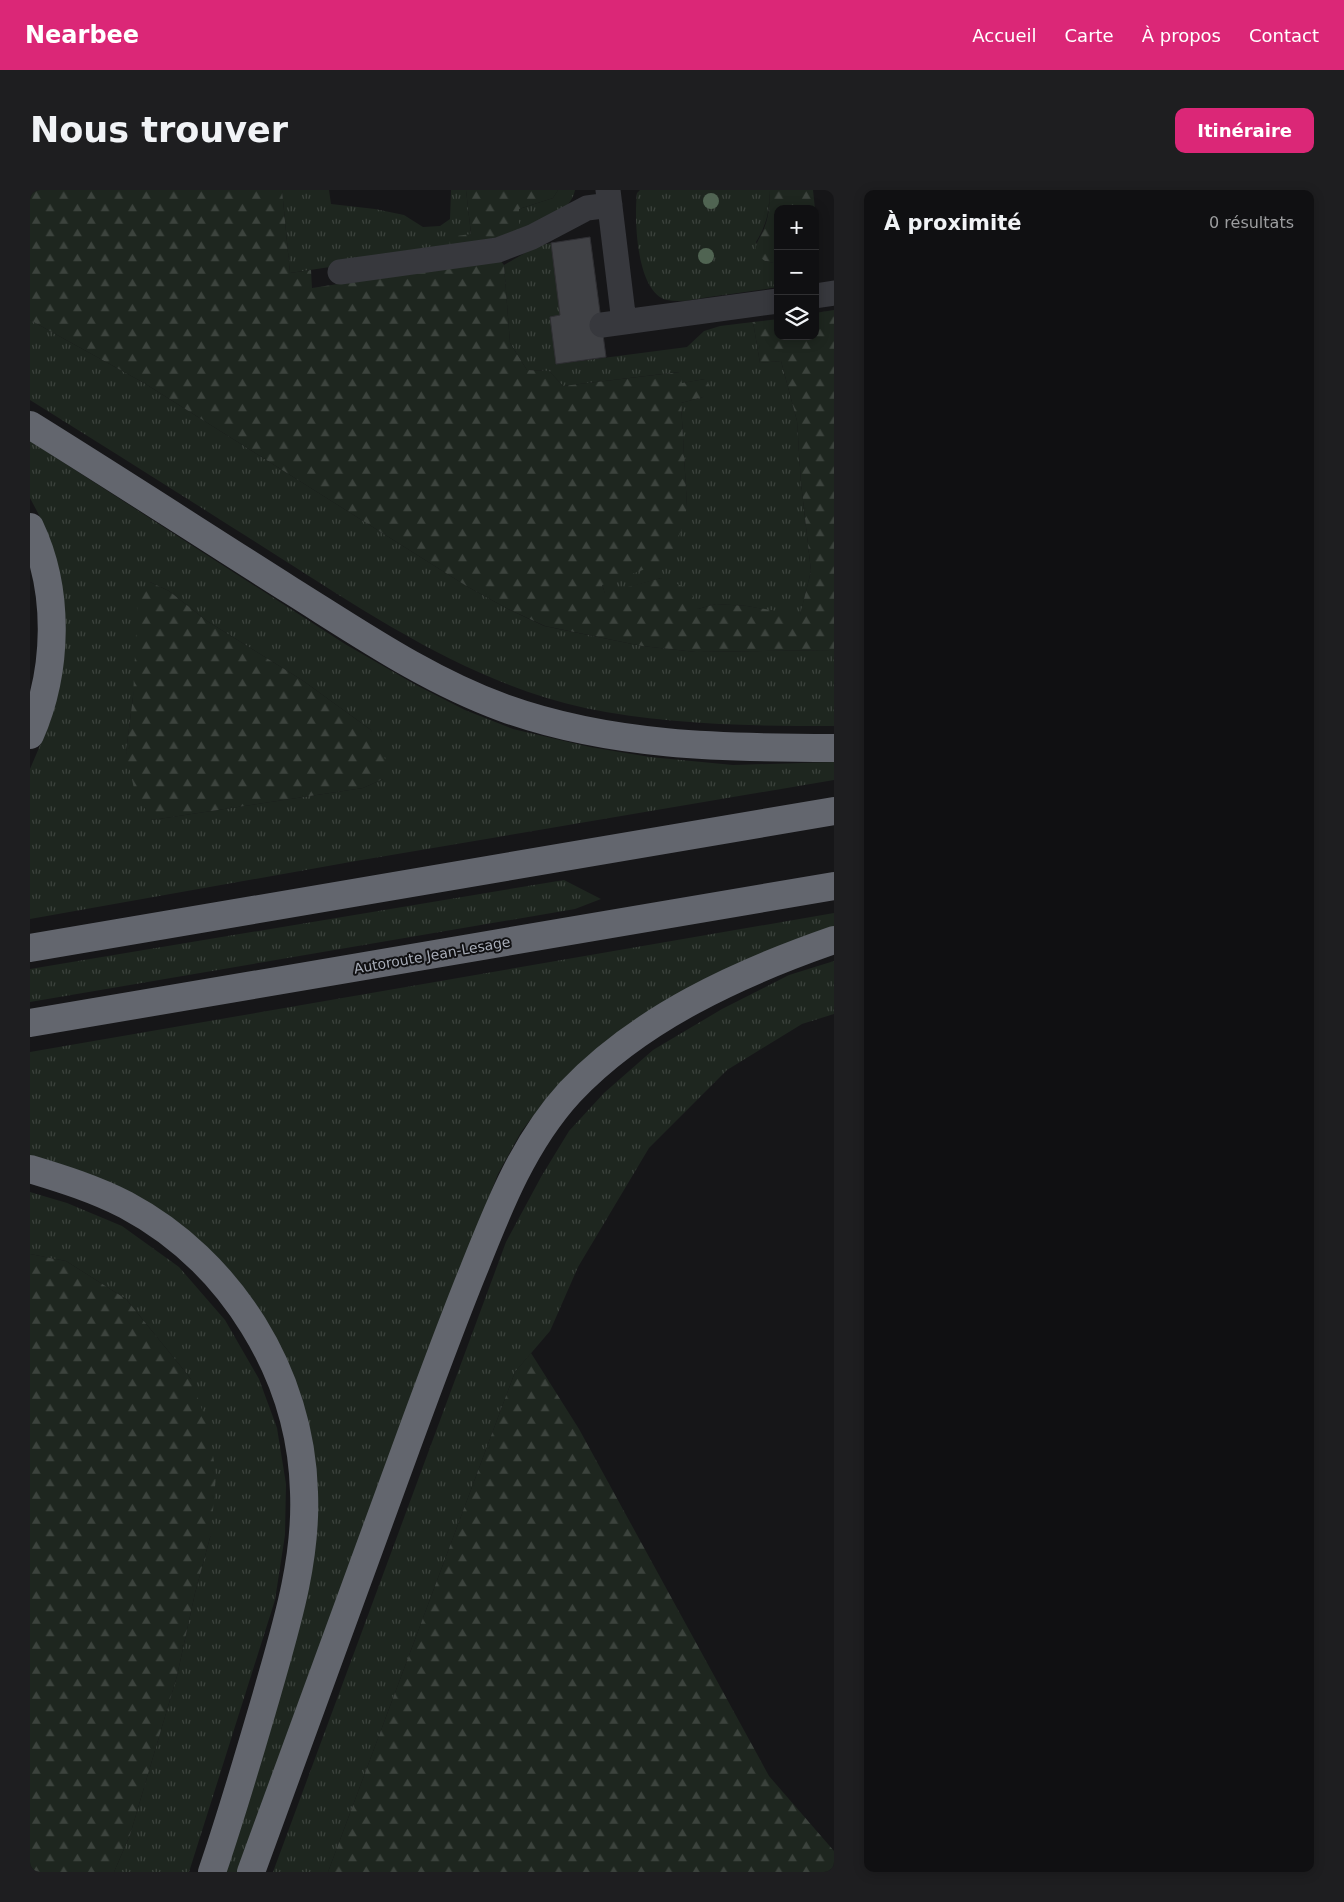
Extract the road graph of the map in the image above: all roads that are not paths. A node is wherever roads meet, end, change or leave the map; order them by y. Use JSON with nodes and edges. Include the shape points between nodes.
{"nodes":[{"id":1,"x":609,"y":197,"type":"edge"},
{"id":2,"x":340,"y":272,"type":"dead end"},
{"id":3,"x":834,"y":294,"type":"edge"},
{"id":4,"x":819,"y":296,"type":"edge"},
{"id":5,"x":774,"y":302,"type":"edge"},
{"id":6,"x":30,"y":425,"type":"edge"},
{"id":7,"x":30,"y":527,"type":"edge"},
{"id":8,"x":30,"y":735,"type":"edge"},
{"id":9,"x":834,"y":748,"type":"edge"},
{"id":10,"x":834,"y":811,"type":"edge"},
{"id":11,"x":834,"y":886,"type":"edge"},
{"id":12,"x":834,"y":940,"type":"edge"},
{"id":13,"x":30,"y":948,"type":"edge"},
{"id":14,"x":30,"y":1023,"type":"edge"},
{"id":15,"x":30,"y":1169,"type":"edge"},
{"id":16,"x":212,"y":1872,"type":"edge"},
{"id":17,"x":251,"y":1872,"type":"edge"}],
"edges":[{"from":1,"to":2,"type":"lane","via":[[532,237],[498,250]]},
{"from":1,"to":5,"type":"lane","via":[[613,324]]},
{"from":3,"to":4,"type":"lane"},
{"from":6,"to":9,"type":"highway","via":[[355,631],[436,679],[469,694],[555,723],[649,742],[739,748]]},
{"from":7,"to":8,"type":"highway","via":[[42,558],[52,617],[48,672]]},
{"from":10,"to":13,"type":"highway"},
{"from":11,"to":14,"type":"highway","name":"Autoroute Jean-Lesage"},
{"from":12,"to":17,"type":"highway","via":[[725,984],[641,1033],[570,1092],[528,1149],[505,1194],[436,1366]]},
{"from":15,"to":16,"type":"highway","via":[[100,1193],[153,1222],[187,1247],[227,1288],[258,1333],[292,1408],[304,1494],[297,1577],[253,1743]]}]}
